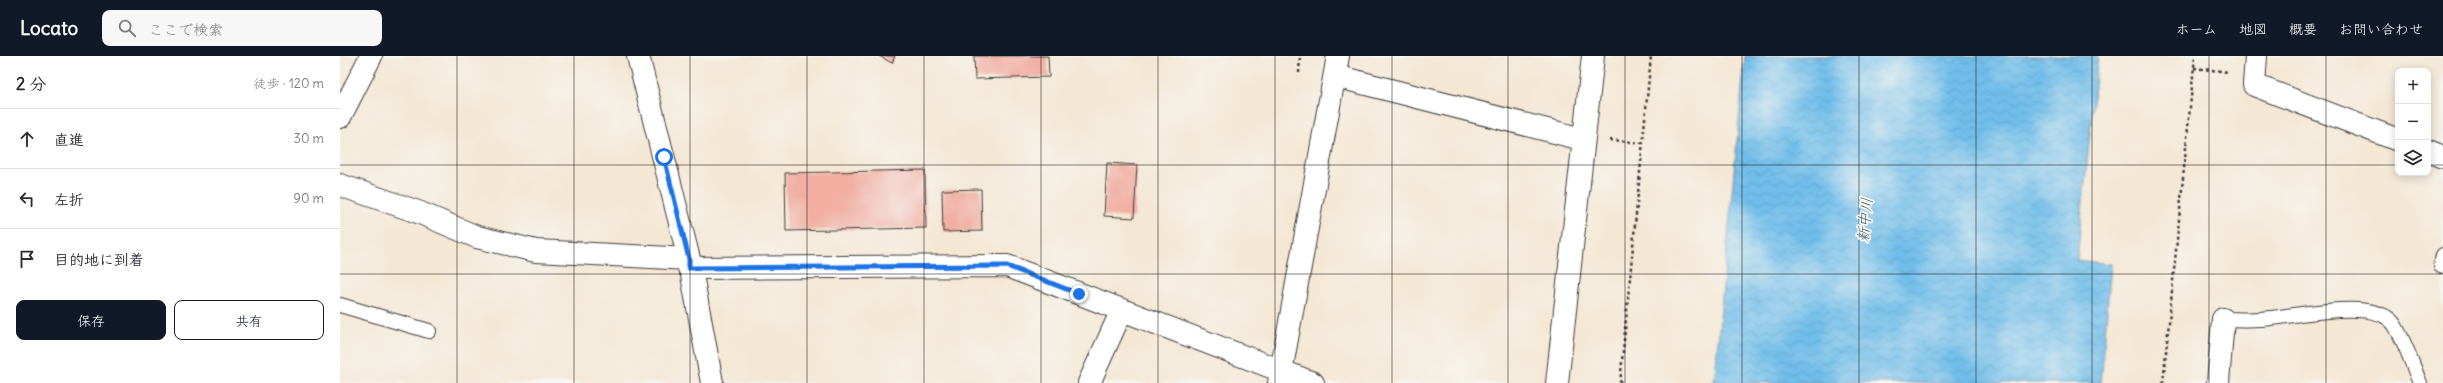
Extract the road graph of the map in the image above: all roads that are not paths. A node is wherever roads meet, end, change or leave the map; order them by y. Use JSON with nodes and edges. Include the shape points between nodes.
{"nodes":[{"id":1,"x":371,"y":56,"type":"edge"},
{"id":2,"x":638,"y":56,"type":"edge"},
{"id":3,"x":1593,"y":56,"type":"edge"},
{"id":4,"x":2256,"y":65,"type":"edge"},
{"id":5,"x":1336,"y":66,"type":"edge"},
{"id":6,"x":340,"y":117,"type":"edge"},
{"id":7,"x":2395,"y":139,"type":"edge"},
{"id":8,"x":1592,"y":140,"type":"junction"},
{"id":9,"x":2431,"y":152,"type":"edge"},
{"id":10,"x":2443,"y":157,"type":"edge"},
{"id":11,"x":340,"y":185,"type":"edge"},
{"id":12,"x":689,"y":264,"type":"junction"},
{"id":13,"x":340,"y":305,"type":"edge"},
{"id":14,"x":1122,"y":310,"type":"junction"},
{"id":15,"x":2223,"y":319,"type":"joint"},
{"id":16,"x":429,"y":330,"type":"dead end"},
{"id":17,"x":1281,"y":377,"type":"edge"},
{"id":18,"x":712,"y":383,"type":"edge"},
{"id":19,"x":1089,"y":383,"type":"edge"},
{"id":20,"x":1313,"y":383,"type":"edge"},
{"id":21,"x":1557,"y":383,"type":"edge"},
{"id":22,"x":2218,"y":383,"type":"edge"},
{"id":23,"x":2420,"y":383,"type":"edge"}],
"edges":[{"from":1,"to":6,"type":"street"},
{"from":2,"to":12,"type":"street"},
{"from":3,"to":8,"type":"street"},
{"from":4,"to":7,"type":"street","via":[[2254,85]]},
{"from":5,"to":8,"type":"street"},
{"from":5,"to":17,"type":"street"},
{"from":8,"to":21,"type":"street"},
{"from":9,"to":10,"type":"street"},
{"from":11,"to":12,"type":"street","via":[[418,212],[477,237],[536,251]]},
{"from":12,"to":14,"type":"street","via":[[1007,266]]},
{"from":12,"to":18,"type":"street"},
{"from":13,"to":16,"type":"lane"},
{"from":14,"to":17,"type":"street"},
{"from":14,"to":19,"type":"street"},
{"from":15,"to":22,"type":"street"},
{"from":15,"to":23,"type":"lane","via":[[2260,319],[2338,310],[2380,314],[2393,323]]},
{"from":17,"to":20,"type":"street"}]}
